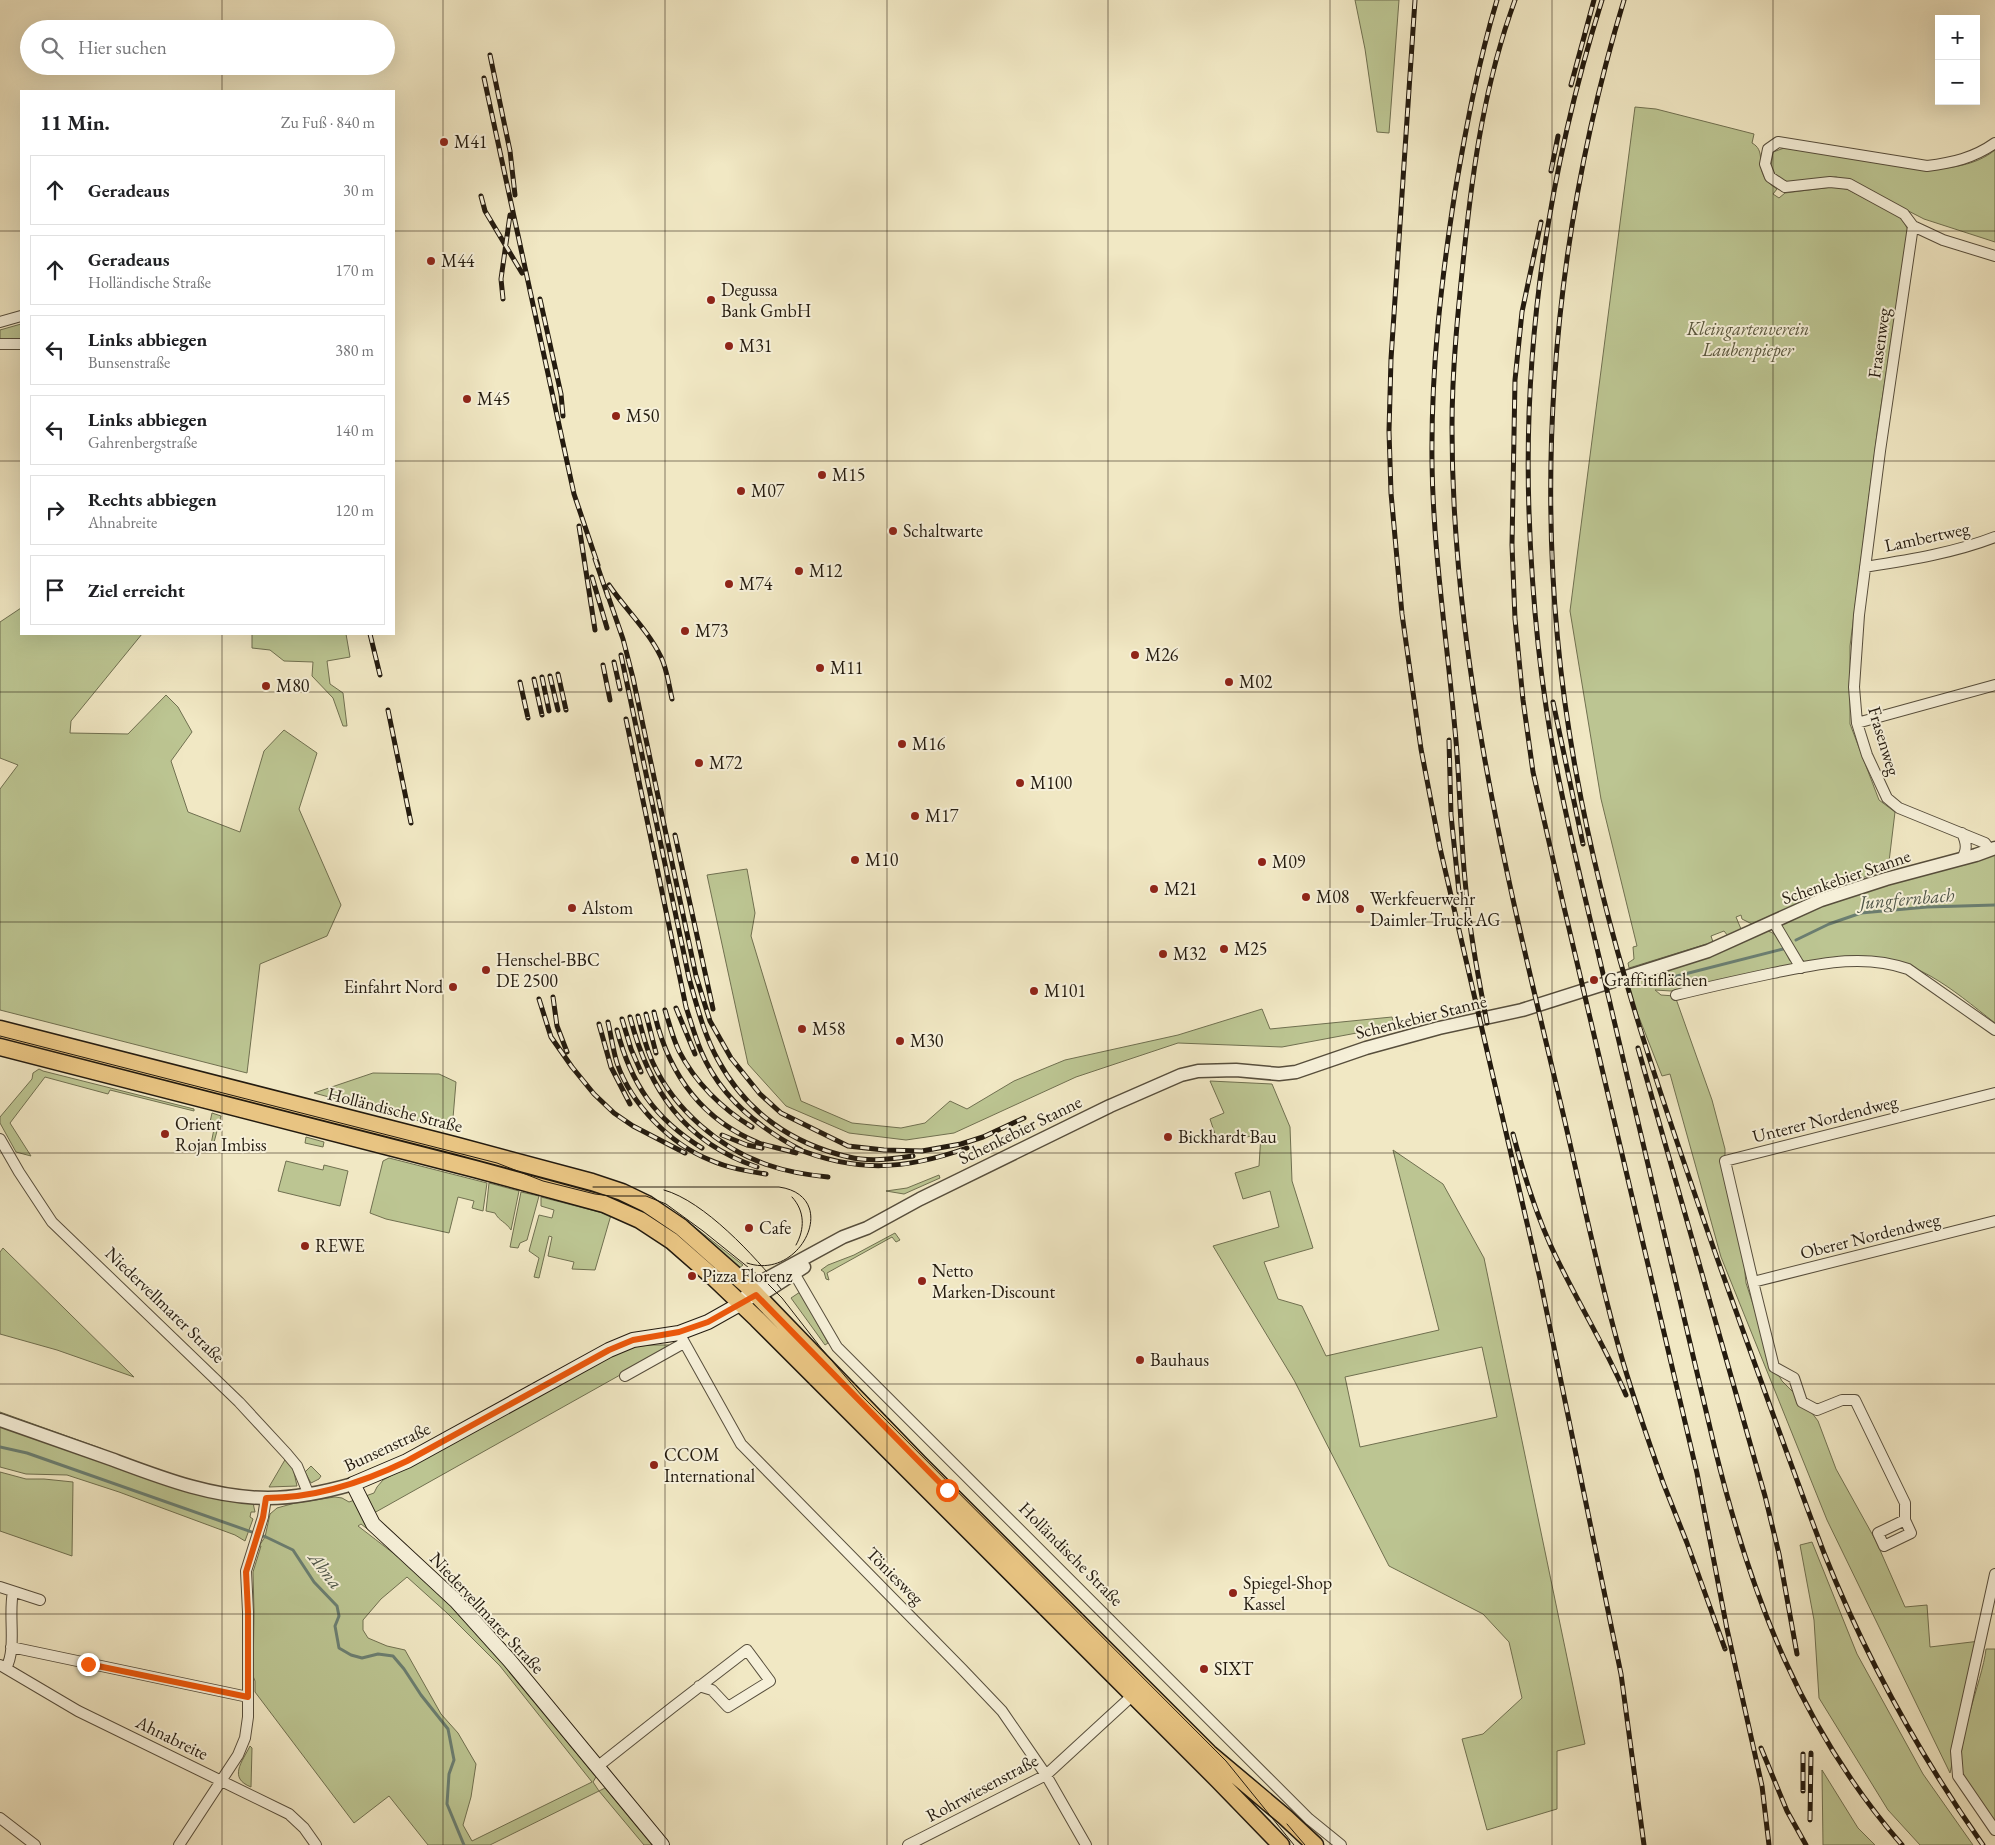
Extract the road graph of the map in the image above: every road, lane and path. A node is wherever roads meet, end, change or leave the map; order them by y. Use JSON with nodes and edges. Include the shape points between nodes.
{"nodes":[{"id":1,"x":1995,"y":143,"type":"edge"},
{"id":2,"x":1913,"y":226,"type":"junction"},
{"id":3,"x":1995,"y":256,"type":"edge"},
{"id":4,"x":20,"y":316,"type":"edge"},
{"id":5,"x":0,"y":322,"type":"edge"},
{"id":6,"x":0,"y":344,"type":"edge"},
{"id":7,"x":20,"y":344,"type":"edge"},
{"id":8,"x":1995,"y":537,"type":"edge"},
{"id":9,"x":1865,"y":567,"type":"junction"},
{"id":10,"x":1995,"y":685,"type":"edge"},
{"id":11,"x":1858,"y":723,"type":"junction"},
{"id":12,"x":1962,"y":833,"type":"junction"},
{"id":13,"x":1992,"y":849,"type":"edge"},
{"id":14,"x":1962,"y":859,"type":"junction"},
{"id":15,"x":1773,"y":922,"type":"junction"},
{"id":16,"x":1801,"y":968,"type":"junction"},
{"id":17,"x":1676,"y":994,"type":"dead end"},
{"id":18,"x":0,"y":1030,"type":"edge"},
{"id":19,"x":1995,"y":1030,"type":"edge"},
{"id":20,"x":0,"y":1048,"type":"edge"},
{"id":21,"x":1995,"y":1093,"type":"edge"},
{"id":22,"x":0,"y":1139,"type":"edge"},
{"id":23,"x":1995,"y":1221,"type":"edge"},
{"id":24,"x":867,"y":1228,"type":"junction"},
{"id":25,"x":794,"y":1273,"type":"junction"},
{"id":26,"x":1753,"y":1282,"type":"junction"},
{"id":27,"x":753,"y":1292,"type":"junction"},
{"id":28,"x":740,"y":1304,"type":"junction"},
{"id":29,"x":682,"y":1338,"type":"junction"},
{"id":30,"x":625,"y":1376,"type":"dead end"},
{"id":31,"x":0,"y":1420,"type":"edge"},
{"id":32,"x":353,"y":1484,"type":"junction"},
{"id":33,"x":309,"y":1495,"type":"junction"},
{"id":34,"x":266,"y":1498,"type":"junction"},
{"id":35,"x":1905,"y":1520,"type":"dead end"},
{"id":36,"x":1995,"y":1574,"type":"edge"},
{"id":37,"x":0,"y":1587,"type":"edge"},
{"id":38,"x":13,"y":1592,"type":"junction"},
{"id":39,"x":40,"y":1600,"type":"dead end"},
{"id":40,"x":11,"y":1647,"type":"junction"},
{"id":41,"x":3,"y":1666,"type":"edge"},
{"id":42,"x":699,"y":1686,"type":"junction"},
{"id":43,"x":1133,"y":1696,"type":"junction"},
{"id":44,"x":248,"y":1697,"type":"junction"},
{"id":45,"x":598,"y":1767,"type":"junction"},
{"id":46,"x":1046,"y":1775,"type":"junction"},
{"id":47,"x":222,"y":1780,"type":"junction"},
{"id":48,"x":0,"y":1818,"type":"edge"},
{"id":49,"x":1995,"y":1830,"type":"edge"},
{"id":50,"x":35,"y":1845,"type":"edge"},
{"id":51,"x":179,"y":1845,"type":"edge"},
{"id":52,"x":316,"y":1845,"type":"edge"},
{"id":53,"x":662,"y":1845,"type":"edge"},
{"id":54,"x":908,"y":1845,"type":"edge"},
{"id":55,"x":1086,"y":1845,"type":"edge"},
{"id":56,"x":1281,"y":1845,"type":"edge"},
{"id":57,"x":1315,"y":1845,"type":"edge"},
{"id":58,"x":1341,"y":1845,"type":"edge"}],
"edges":[{"from":1,"to":2,"type":"street","via":[[1974,155],[1927,166],[1778,142],[1768,150],[1765,164],[1770,177],[1785,187],[1830,182],[1849,184],[1904,214]]},
{"from":2,"to":3,"type":"street","via":[[1943,240]]},
{"from":2,"to":9,"type":"street","name":"Frasenweg"},
{"from":4,"to":5,"type":"street"},
{"from":6,"to":7,"type":"street"},
{"from":8,"to":9,"type":"street","name":"Lambertweg","via":[[1917,559]]},
{"from":9,"to":11,"type":"street","name":"Frasenweg","via":[[1854,687]]},
{"from":10,"to":11,"type":"street"},
{"from":11,"to":12,"type":"street","name":"Frasenweg","via":[[1867,755],[1887,798],[1900,808]]},
{"from":12,"to":13,"type":"street","name":"Frasenweg"},
{"from":12,"to":14,"type":"street","via":[[1967,842]]},
{"from":13,"to":14,"type":"street","name":"Schenkebier Stanne"},
{"from":14,"to":15,"type":"street","name":"Schenkebier Stanne","via":[[1821,900]]},
{"from":15,"to":16,"type":"street"},
{"from":15,"to":24,"type":"street","name":"Schenkebier Stanne","via":[[1708,951],[1522,1010],[1366,1048],[1296,1072],[1279,1074],[1236,1070],[1181,1075],[1083,1119]]},
{"from":16,"to":17,"type":"street"},
{"from":16,"to":19,"type":"street","via":[[1855,960],[1896,964]]},
{"from":18,"to":27,"type":"main road","name":"Holländische Straße","via":[[454,1145],[622,1192],[681,1227]]},
{"from":20,"to":28,"type":"main road","via":[[604,1204],[658,1230]]},
{"from":21,"to":26,"type":"street","name":"Unterer Nordendweg","via":[[1725,1161]]},
{"from":22,"to":33,"type":"street","name":"Niedervellmarer Straße","via":[[52,1222],[251,1415],[297,1466]]},
{"from":23,"to":26,"type":"street","name":"Oberer Nordendweg"},
{"from":24,"to":25,"type":"street","name":"Schenkebier Stanne"},
{"from":24,"to":27,"type":"street","name":"Schenkebier Stanne","via":[[843,1236],[764,1280]]},
{"from":25,"to":27,"type":"street","name":"Schenkebier Stanne","via":[[767,1291]]},
{"from":25,"to":58,"type":"street","name":"Holländische Straße","via":[[837,1347],[1308,1819]]},
{"from":26,"to":35,"type":"street","via":[[1774,1367],[1794,1378],[1802,1402],[1817,1410],[1842,1400],[1855,1400],[1905,1503]]},
{"from":27,"to":28,"type":"street"},
{"from":27,"to":57,"type":"main road","name":"Holländische Straße","via":[[1209,1753]]},
{"from":28,"to":29,"type":"main road","name":"Bunsenstraße"},
{"from":28,"to":43,"type":"main road"},
{"from":29,"to":30,"type":"street","name":"Bunsenstraße"},
{"from":29,"to":32,"type":"main road","name":"Bunsenstraße","via":[[647,1337],[618,1346],[407,1461]]},
{"from":29,"to":46,"type":"street","name":"Töniesweg","via":[[741,1444],[1002,1711]]},
{"from":31,"to":34,"type":"street","name":"Bunsenstraße","via":[[185,1486],[216,1494]]},
{"from":32,"to":33,"type":"street","name":"Bunsenstraße"},
{"from":32,"to":45,"type":"main road","name":"Niedervellmarer Straße","via":[[373,1524],[456,1601]]},
{"from":33,"to":34,"type":"street","name":"Bunsenstraße"},
{"from":34,"to":44,"type":"street","via":[[246,1572]]},
{"from":36,"to":49,"type":"street","via":[[1956,1751],[1958,1776]]},
{"from":37,"to":38,"type":"street"},
{"from":38,"to":39,"type":"street"},
{"from":38,"to":40,"type":"street","name":"Ahnabreite"},
{"from":40,"to":41,"type":"street","name":"Ahnabreite","via":[[10,1659]]},
{"from":40,"to":44,"type":"street"},
{"from":41,"to":47,"type":"street","name":"Ahnabreite","via":[[78,1710]]},
{"from":42,"to":42,"type":"street","via":[[712,1690],[728,1707],[770,1681],[747,1650]]},
{"from":42,"to":45,"type":"street"},
{"from":43,"to":46,"type":"street","name":"Rohrwiesenstraße"},
{"from":43,"to":56,"type":"main road"},
{"from":44,"to":47,"type":"street","via":[[245,1738]]},
{"from":45,"to":53,"type":"main road","name":"Niedervellmarer Straße"},
{"from":46,"to":54,"type":"street","name":"Rohrwiesenstraße"},
{"from":46,"to":55,"type":"street","name":"Töniesweg"},
{"from":47,"to":51,"type":"street"},
{"from":47,"to":52,"type":"street","name":"Ahnabreite","via":[[289,1814]]},
{"from":48,"to":50,"type":"street"}]}
